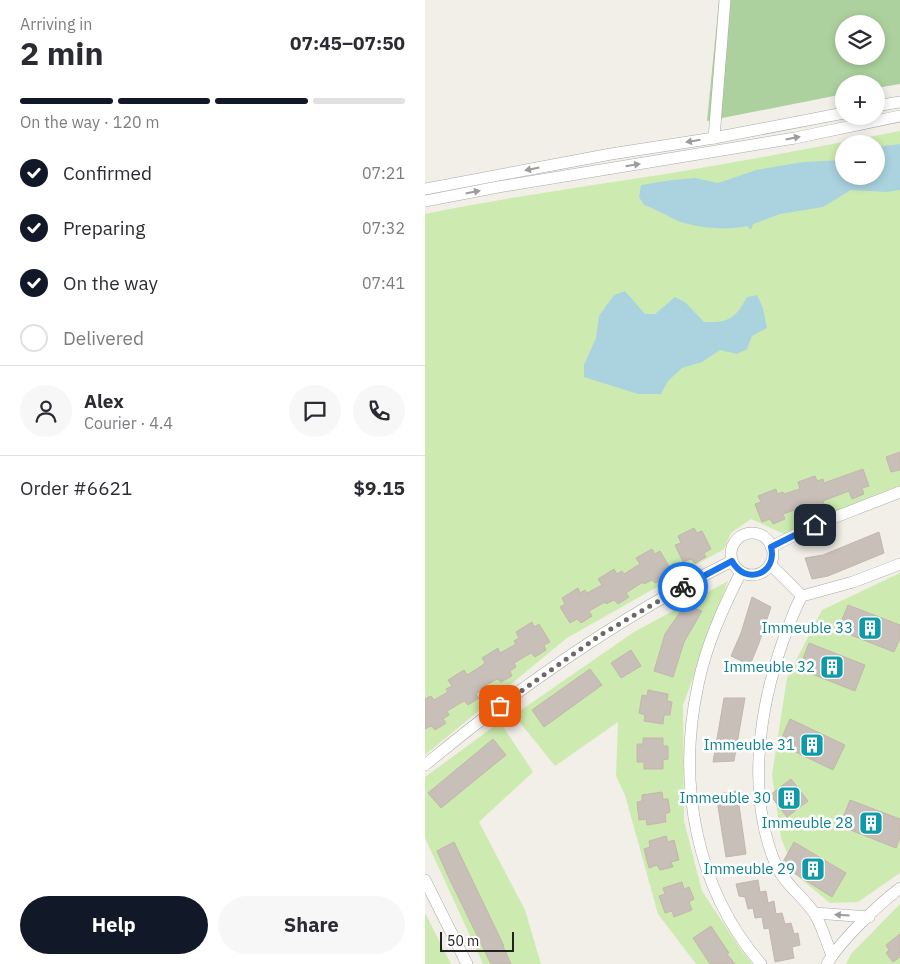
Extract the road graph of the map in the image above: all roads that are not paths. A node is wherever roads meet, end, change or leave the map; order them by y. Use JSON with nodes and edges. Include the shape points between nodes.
{"nodes":[{"id":1,"x":725,"y":0,"type":"edge"},
{"id":2,"x":900,"y":102,"type":"edge"},
{"id":3,"x":885,"y":104,"type":"edge"},
{"id":4,"x":835,"y":115,"type":"edge"},
{"id":5,"x":900,"y":116,"type":"edge"},
{"id":6,"x":714,"y":138,"type":"junction"},
{"id":7,"x":425,"y":189,"type":"edge"},
{"id":8,"x":425,"y":201,"type":"edge"},
{"id":9,"x":900,"y":492,"type":"edge"},
{"id":10,"x":771,"y":547,"type":"junction"},
{"id":11,"x":732,"y":561,"type":"junction"},
{"id":12,"x":770,"y":564,"type":"junction"},
{"id":13,"x":900,"y":564,"type":"edge"},
{"id":14,"x":741,"y":572,"type":"junction"},
{"id":15,"x":802,"y":596,"type":"junction"},
{"id":16,"x":425,"y":765,"type":"edge"},
{"id":17,"x":425,"y":880,"type":"edge"},
{"id":18,"x":900,"y":888,"type":"edge"},
{"id":19,"x":815,"y":913,"type":"junction"},
{"id":20,"x":869,"y":916,"type":"junction"},
{"id":21,"x":829,"y":960,"type":"edge"},
{"id":22,"x":467,"y":964,"type":"edge"},
{"id":23,"x":761,"y":964,"type":"edge"}],
"edges":[{"from":1,"to":6,"type":"street"},
{"from":2,"to":3,"type":"street"},
{"from":4,"to":6,"type":"street"},
{"from":8,"to":5,"type":"street","one_way":true,"via":[[786,140]]},
{"from":6,"to":7,"type":"street","one_way":true},
{"from":9,"to":10,"type":"street","via":[[832,518]]},
{"from":10,"to":11,"type":"street","via":[[763,537],[746,534],[733,545]]},
{"from":10,"to":12,"type":"street"},
{"from":11,"to":14,"type":"street"},
{"from":11,"to":16,"type":"street","via":[[602,634],[500,706]]},
{"from":12,"to":14,"type":"street","via":[[759,574]]},
{"from":12,"to":15,"type":"street"},
{"from":13,"to":15,"type":"street","via":[[845,585]]},
{"from":14,"to":23,"type":"street","via":[[721,611],[698,684],[691,738],[691,796],[710,882]]},
{"from":15,"to":19,"type":"street","via":[[793,612],[771,677],[758,780],[765,827],[777,867]]},
{"from":17,"to":22,"type":"street"},
{"from":18,"to":20,"type":"street"},
{"from":20,"to":19,"type":"street","one_way":true},
{"from":19,"to":21,"type":"street"},
{"from":20,"to":21,"type":"street"}]}
